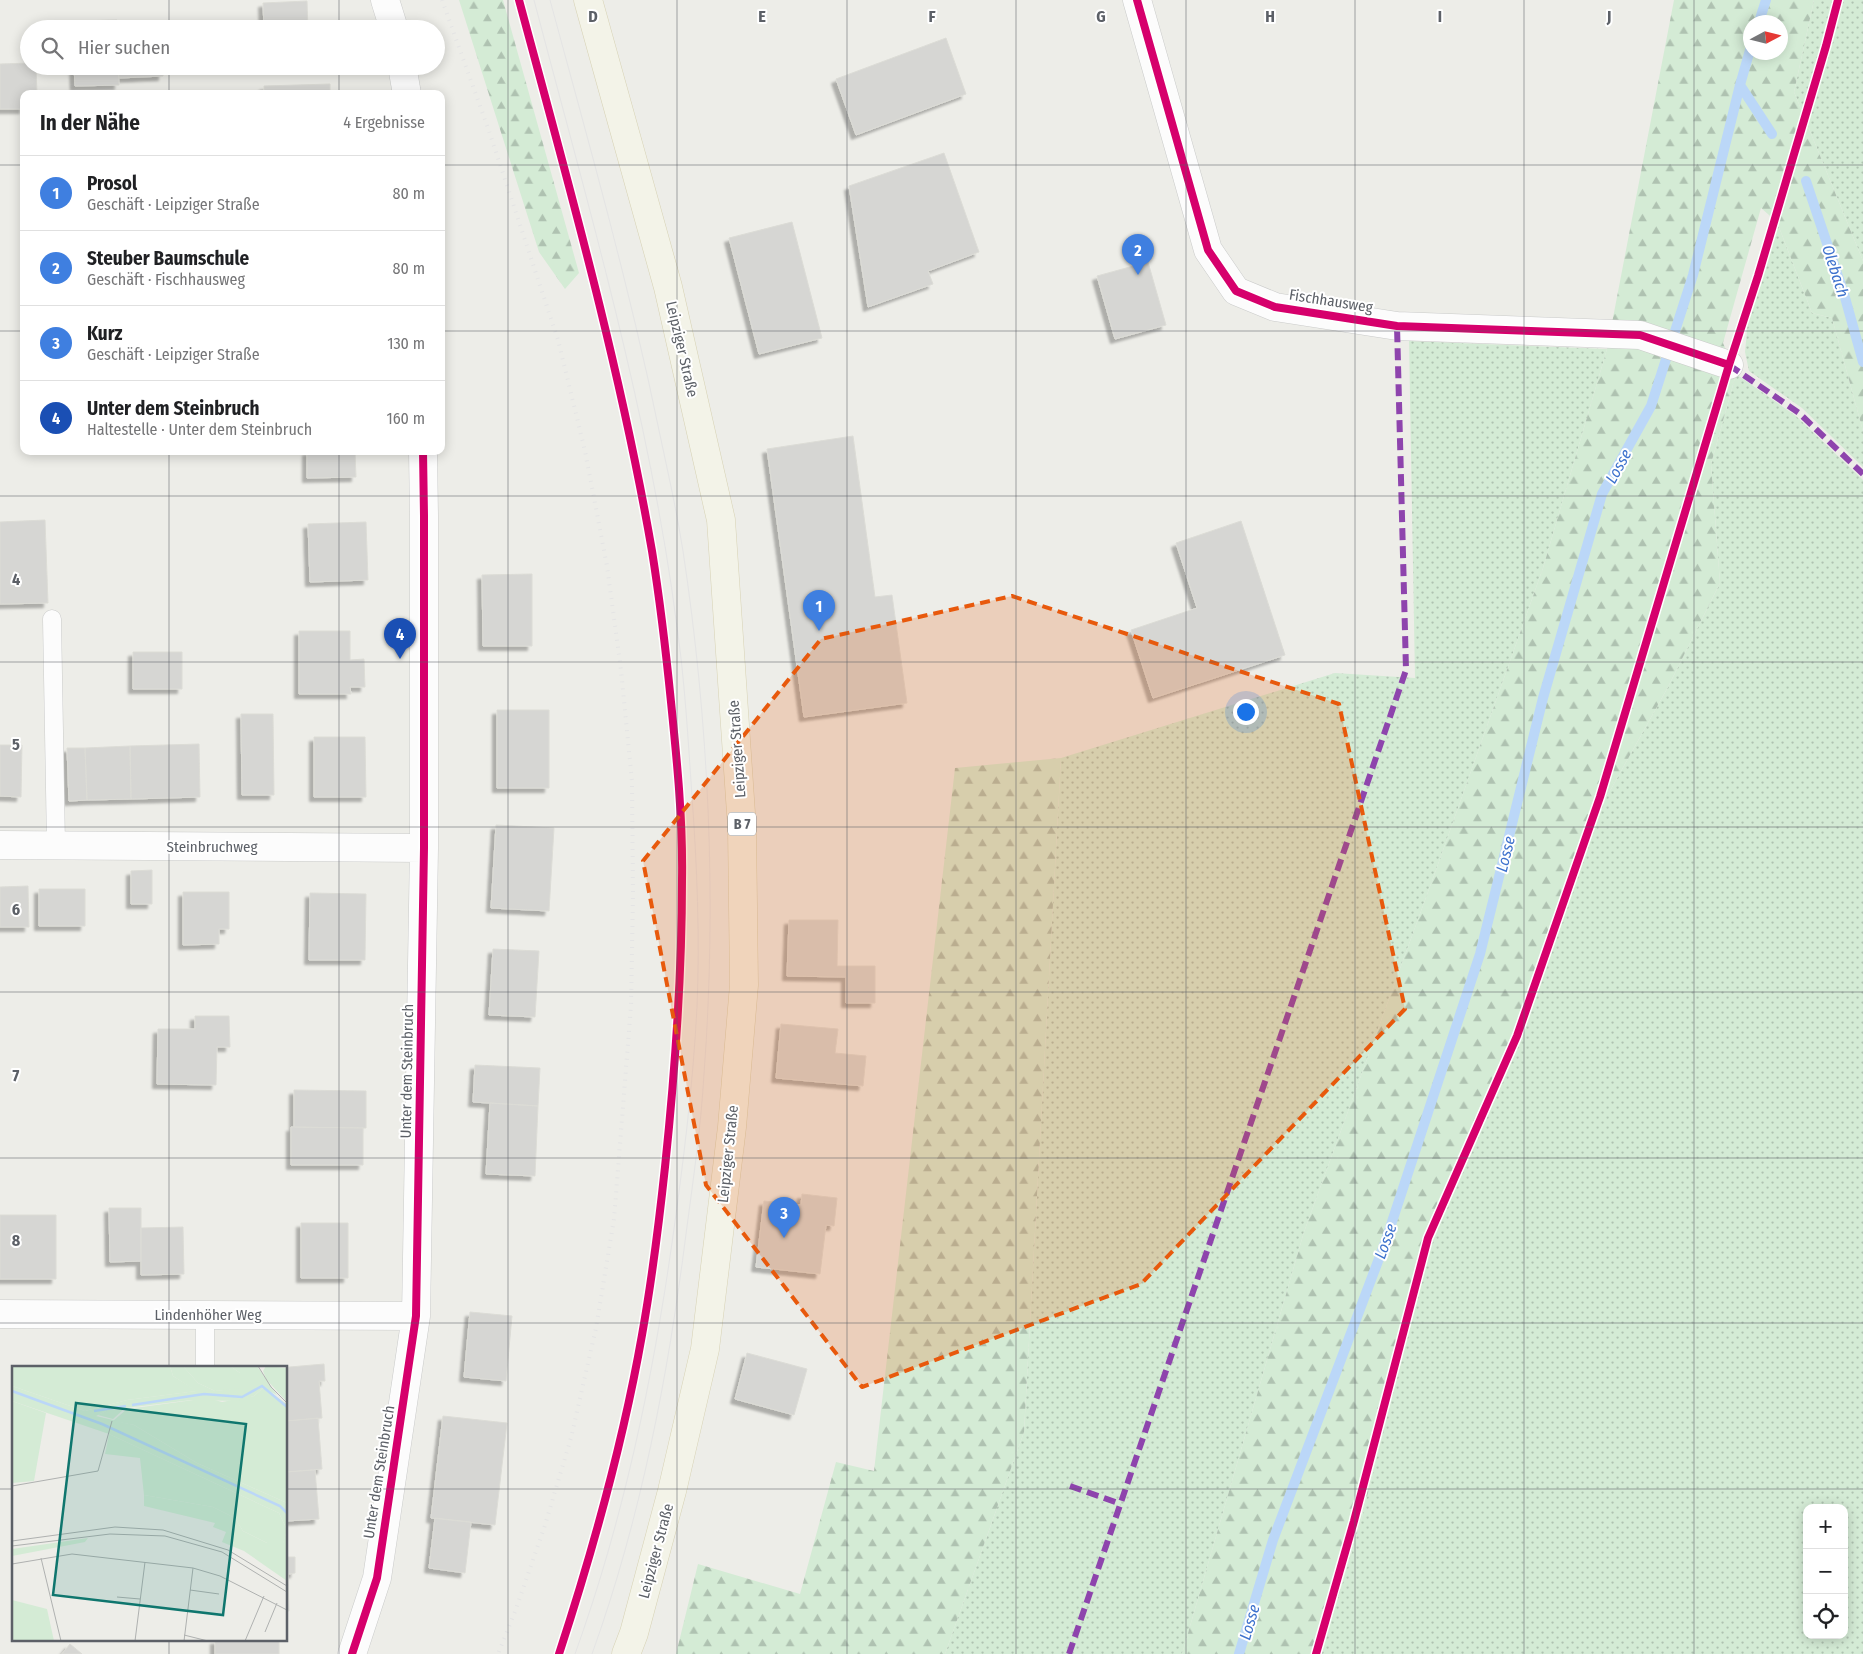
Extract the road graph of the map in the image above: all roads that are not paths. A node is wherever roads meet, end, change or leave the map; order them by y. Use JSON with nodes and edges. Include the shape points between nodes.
{"nodes":[{"id":1,"x":385,"y":0,"type":"edge"},
{"id":2,"x":588,"y":0,"type":"edge"},
{"id":3,"x":1137,"y":0,"type":"edge"},
{"id":4,"x":391,"y":20,"type":"edge"},
{"id":5,"x":404,"y":75,"type":"edge"},
{"id":6,"x":406,"y":90,"type":"edge"},
{"id":7,"x":1729,"y":365,"type":"dead end"},
{"id":8,"x":423,"y":455,"type":"edge"},
{"id":9,"x":52,"y":620,"type":"dead end"},
{"id":10,"x":0,"y":845,"type":"edge"},
{"id":11,"x":56,"y":846,"type":"junction"},
{"id":12,"x":424,"y":848,"type":"junction"},
{"id":13,"x":0,"y":1314,"type":"edge"},
{"id":14,"x":205,"y":1315,"type":"junction"},
{"id":15,"x":416,"y":1316,"type":"junction"},
{"id":16,"x":205,"y":1366,"type":"edge"},
{"id":17,"x":352,"y":1654,"type":"edge"},
{"id":18,"x":626,"y":1654,"type":"edge"}],
"edges":[{"from":1,"to":4,"type":"street"},
{"from":2,"to":18,"type":"main road","name":"Leipziger Straße","number":"B 7","via":[[668,287],[721,520],[742,828],[744,985],[732,1127],[705,1349],[672,1491]]},
{"from":3,"to":7,"type":"street","name":"Fischhausweg","via":[[1208,250],[1236,291],[1275,307],[1397,326],[1640,335]]},
{"from":5,"to":6,"type":"street"},
{"from":8,"to":12,"type":"street","name":"Unter dem Steinbruch"},
{"from":9,"to":11,"type":"lane"},
{"from":10,"to":11,"type":"street","name":"Steinbruchweg"},
{"from":11,"to":12,"type":"street","name":"Steinbruchweg"},
{"from":12,"to":15,"type":"street","name":"Unter dem Steinbruch"},
{"from":13,"to":14,"type":"street","name":"Lindenhöher Weg"},
{"from":14,"to":15,"type":"street","name":"Lindenhöher Weg"},
{"from":14,"to":16,"type":"lane"},
{"from":15,"to":17,"type":"street","name":"Unter dem Steinbruch","via":[[377,1578]]}]}
